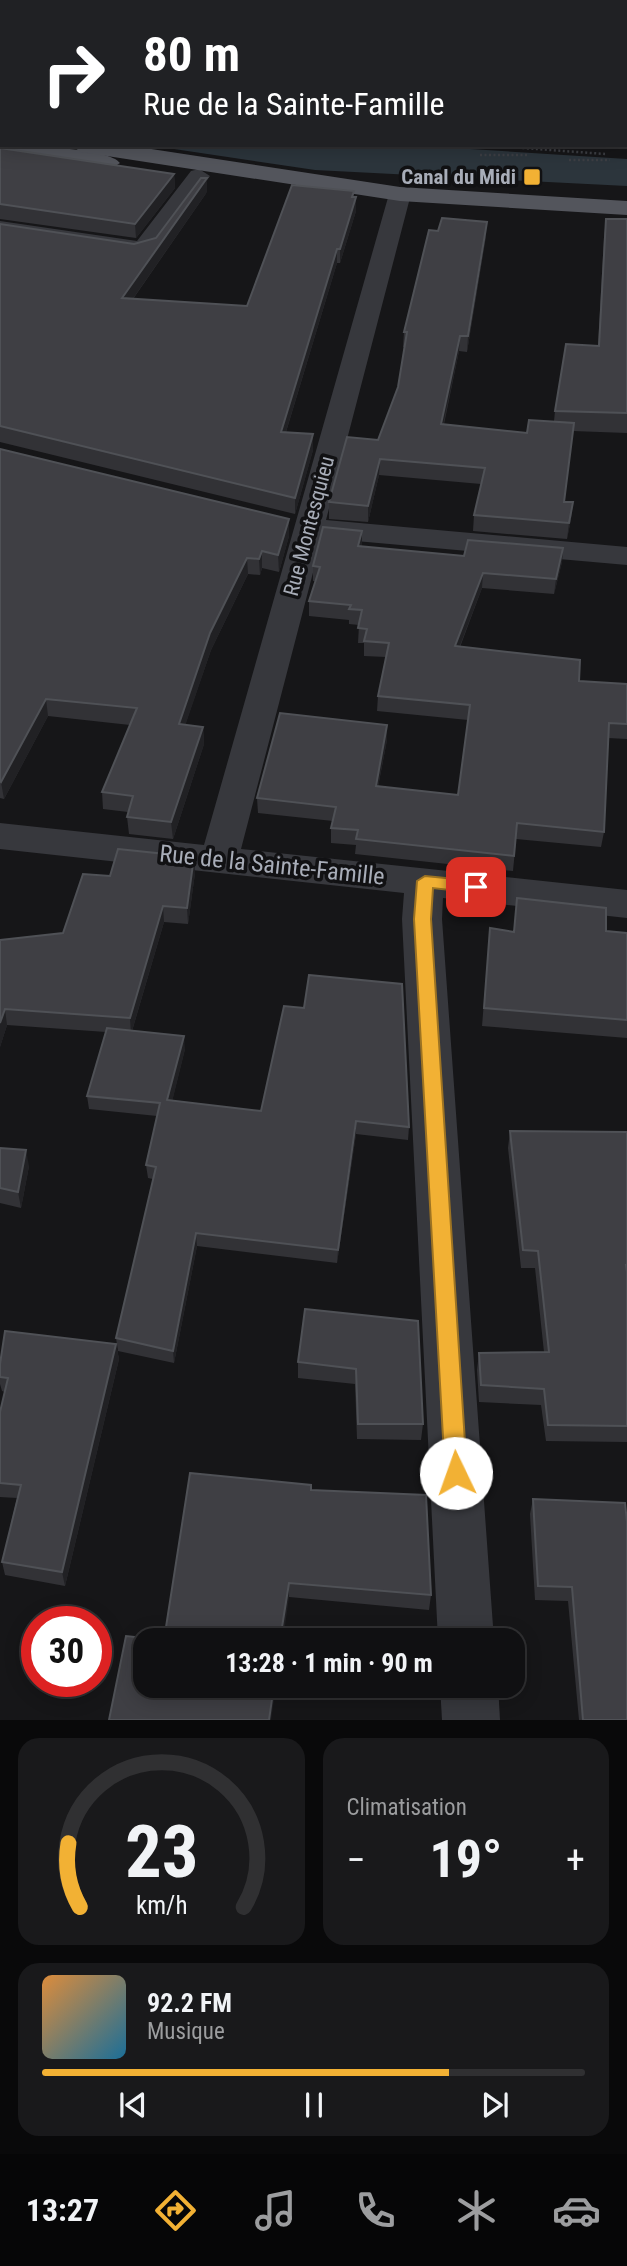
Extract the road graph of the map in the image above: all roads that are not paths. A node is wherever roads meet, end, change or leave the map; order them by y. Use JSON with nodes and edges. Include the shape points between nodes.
{"nodes":[{"id":1,"x":0,"y":147,"type":"edge"},
{"id":2,"x":94,"y":147,"type":"edge"},
{"id":3,"x":199,"y":176,"type":"junction"},
{"id":4,"x":400,"y":194,"type":"junction"},
{"id":5,"x":627,"y":208,"type":"edge"},
{"id":6,"x":0,"y":228,"type":"edge"},
{"id":7,"x":297,"y":526,"type":"junction"},
{"id":8,"x":627,"y":556,"type":"edge"},
{"id":9,"x":0,"y":836,"type":"edge"},
{"id":10,"x":219,"y":859,"type":"junction"},
{"id":11,"x":425,"y":881,"type":"junction"},
{"id":12,"x":627,"y":904,"type":"edge"},
{"id":13,"x":465,"y":1628,"type":"edge"},
{"id":14,"x":469,"y":1698,"type":"edge"},
{"id":15,"x":471,"y":1720,"type":"edge"}],
"edges":[{"from":1,"to":3,"type":"main road"},
{"from":2,"to":4,"type":"main road"},
{"from":3,"to":4,"type":"main road","via":[[269,186]]},
{"from":3,"to":6,"type":"street","via":[[146,246],[135,249]]},
{"from":4,"to":5,"type":"main road"},
{"from":4,"to":7,"type":"street","name":"Rue Montesquieu"},
{"from":7,"to":8,"type":"street"},
{"from":7,"to":10,"type":"street","name":"Rue Montesquieu"},
{"from":9,"to":10,"type":"street","name":"Rue de la Sainte-Famille"},
{"from":10,"to":11,"type":"street","name":"Rue de la Sainte-Famille"},
{"from":11,"to":12,"type":"street","name":"Rue de la Sainte-Famille"},
{"from":11,"to":13,"type":"street","via":[[422,919]]},
{"from":14,"to":15,"type":"street"}]}
